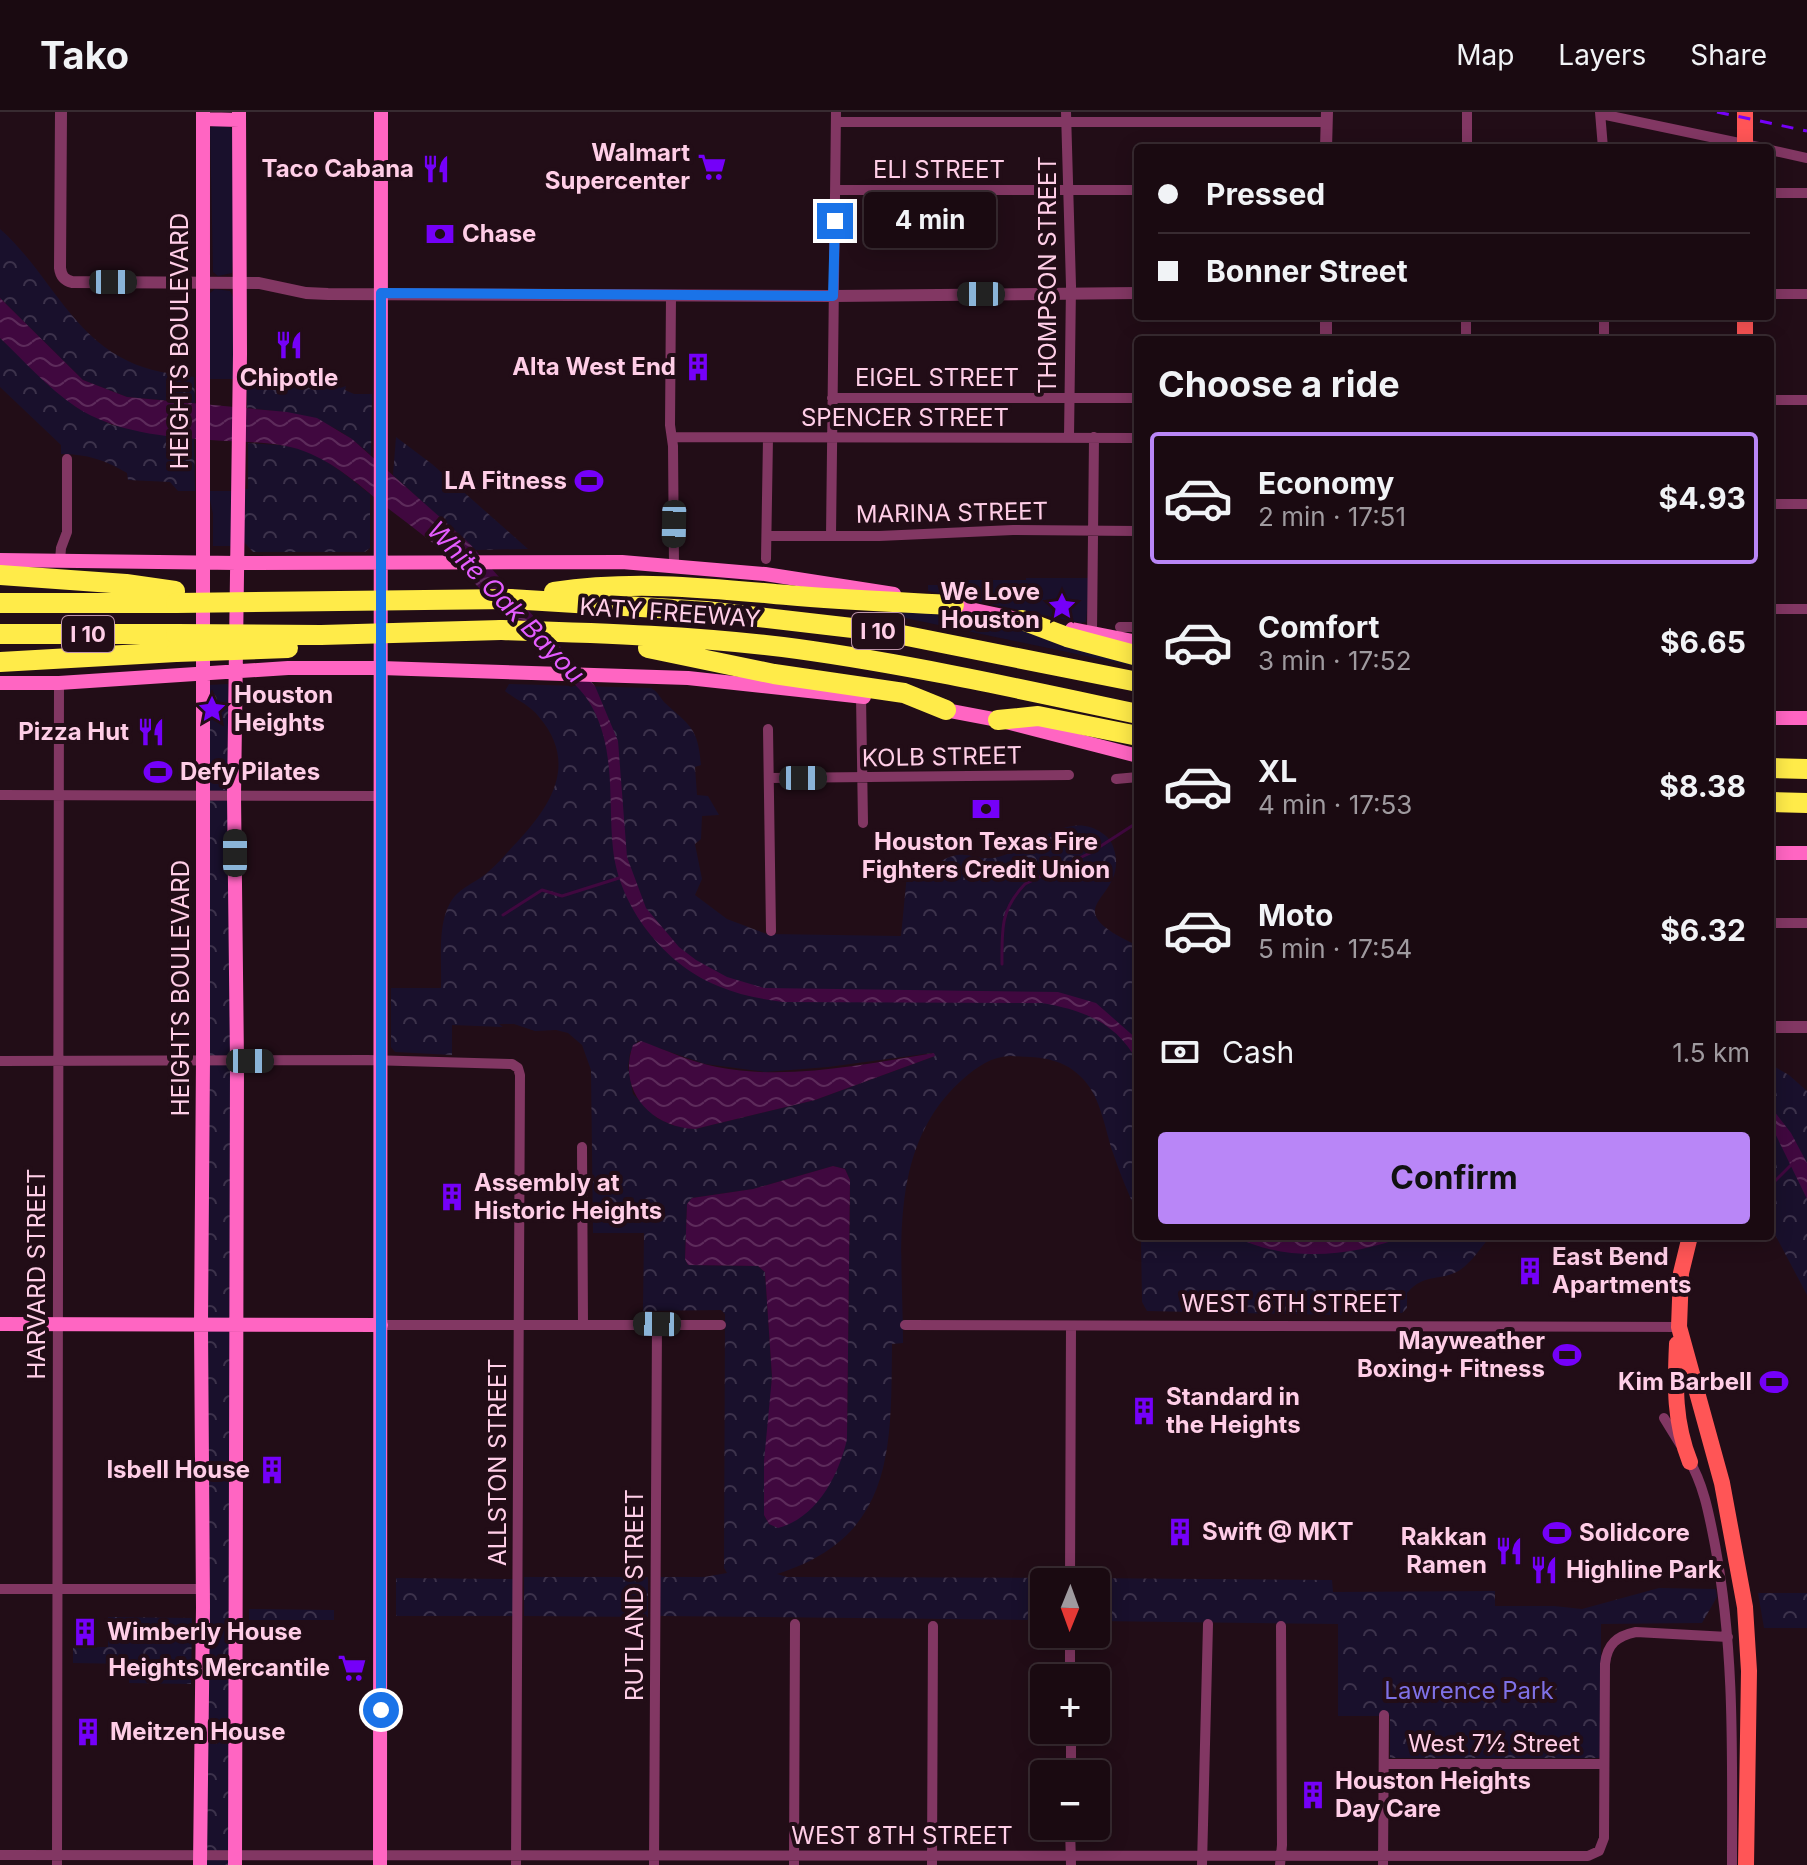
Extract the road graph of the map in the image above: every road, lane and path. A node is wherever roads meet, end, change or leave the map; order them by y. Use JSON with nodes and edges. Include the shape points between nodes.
{"nodes":[{"id":1,"x":61,"y":112,"type":"edge"},
{"id":2,"x":381,"y":112,"type":"edge"},
{"id":3,"x":1467,"y":112,"type":"edge"},
{"id":4,"x":1601,"y":113,"type":"edge"},
{"id":5,"x":1745,"y":114,"type":"edge"},
{"id":6,"x":203,"y":116,"type":"edge"},
{"id":7,"x":239,"y":116,"type":"edge"},
{"id":8,"x":836,"y":117,"type":"edge"},
{"id":9,"x":1067,"y":117,"type":"edge"},
{"id":10,"x":1327,"y":117,"type":"edge"},
{"id":11,"x":1326,"y":144,"type":"edge"},
{"id":12,"x":1467,"y":144,"type":"edge"},
{"id":13,"x":1603,"y":144,"type":"edge"},
{"id":14,"x":1736,"y":144,"type":"edge"},
{"id":15,"x":1745,"y":144,"type":"edge"},
{"id":16,"x":1774,"y":151,"type":"edge"},
{"id":17,"x":1807,"y":158,"type":"edge"},
{"id":18,"x":836,"y":190,"type":"junction"},
{"id":19,"x":1070,"y":190,"type":"junction"},
{"id":20,"x":1134,"y":190,"type":"edge"},
{"id":21,"x":1774,"y":193,"type":"edge"},
{"id":22,"x":1807,"y":193,"type":"edge"},
{"id":23,"x":202,"y":282,"type":"junction"},
{"id":24,"x":240,"y":283,"type":"junction"},
{"id":25,"x":381,"y":293,"type":"junction"},
{"id":26,"x":1071,"y":293,"type":"junction"},
{"id":27,"x":1134,"y":293,"type":"edge"},
{"id":28,"x":1774,"y":294,"type":"edge"},
{"id":29,"x":1807,"y":294,"type":"edge"},
{"id":30,"x":671,"y":295,"type":"junction"},
{"id":31,"x":833,"y":296,"type":"junction"},
{"id":32,"x":832,"y":398,"type":"junction"},
{"id":33,"x":1068,"y":398,"type":"junction"},
{"id":34,"x":1134,"y":398,"type":"edge"},
{"id":35,"x":1774,"y":400,"type":"edge"},
{"id":36,"x":1807,"y":400,"type":"edge"},
{"id":37,"x":672,"y":437,"type":"junction"},
{"id":38,"x":1069,"y":437,"type":"junction"},
{"id":39,"x":1094,"y":437,"type":"junction"},
{"id":40,"x":768,"y":438,"type":"junction"},
{"id":41,"x":832,"y":438,"type":"junction"},
{"id":42,"x":1134,"y":438,"type":"edge"},
{"id":43,"x":67,"y":459,"type":"dead end"},
{"id":44,"x":1774,"y":504,"type":"edge"},
{"id":45,"x":1807,"y":504,"type":"edge"},
{"id":46,"x":1094,"y":531,"type":"junction"},
{"id":47,"x":1134,"y":531,"type":"edge"},
{"id":48,"x":767,"y":536,"type":"junction"},
{"id":49,"x":831,"y":536,"type":"junction"},
{"id":50,"x":766,"y":559,"type":"dead end"},
{"id":51,"x":0,"y":560,"type":"edge"},
{"id":52,"x":60,"y":560,"type":"junction"},
{"id":53,"x":203,"y":562,"type":"junction"},
{"id":54,"x":380,"y":562,"type":"junction"},
{"id":55,"x":237,"y":563,"type":"junction"},
{"id":56,"x":674,"y":565,"type":"junction"},
{"id":57,"x":0,"y":575,"type":"edge"},
{"id":58,"x":176,"y":597,"type":"junction"},
{"id":59,"x":510,"y":599,"type":"junction"},
{"id":60,"x":0,"y":603,"type":"edge"},
{"id":61,"x":954,"y":605,"type":"junction"},
{"id":62,"x":1774,"y":609,"type":"edge"},
{"id":63,"x":1807,"y":609,"type":"edge"},
{"id":64,"x":1022,"y":620,"type":"junction"},
{"id":65,"x":1120,"y":627,"type":"dead end"},
{"id":66,"x":1134,"y":627,"type":"edge"},
{"id":67,"x":501,"y":630,"type":"junction"},
{"id":68,"x":1092,"y":633,"type":"junction"},
{"id":69,"x":0,"y":634,"type":"edge"},
{"id":70,"x":1134,"y":641,"type":"edge"},
{"id":71,"x":176,"y":643,"type":"junction"},
{"id":72,"x":1134,"y":655,"type":"edge"},
{"id":73,"x":0,"y":662,"type":"edge"},
{"id":74,"x":381,"y":668,"type":"junction"},
{"id":75,"x":235,"y":673,"type":"junction"},
{"id":76,"x":201,"y":674,"type":"junction"},
{"id":77,"x":1134,"y":681,"type":"edge"},
{"id":78,"x":0,"y":683,"type":"edge"},
{"id":79,"x":59,"y":683,"type":"junction"},
{"id":80,"x":861,"y":696,"type":"junction"},
{"id":81,"x":946,"y":710,"type":"junction"},
{"id":82,"x":1134,"y":713,"type":"edge"},
{"id":83,"x":1774,"y":718,"type":"edge"},
{"id":84,"x":1807,"y":718,"type":"edge"},
{"id":85,"x":998,"y":720,"type":"junction"},
{"id":86,"x":768,"y":729,"type":"dead end"},
{"id":87,"x":1134,"y":735,"type":"edge"},
{"id":88,"x":1134,"y":755,"type":"edge"},
{"id":89,"x":1774,"y":768,"type":"edge"},
{"id":90,"x":1807,"y":769,"type":"edge"},
{"id":91,"x":1069,"y":775,"type":"dead end"},
{"id":92,"x":1134,"y":777,"type":"edge"},
{"id":93,"x":769,"y":778,"type":"junction"},
{"id":94,"x":862,"y":778,"type":"junction"},
{"id":95,"x":1116,"y":779,"type":"dead end"},
{"id":96,"x":0,"y":795,"type":"edge"},
{"id":97,"x":60,"y":795,"type":"junction"},
{"id":98,"x":203,"y":796,"type":"junction"},
{"id":99,"x":234,"y":796,"type":"junction"},
{"id":100,"x":380,"y":796,"type":"junction"},
{"id":101,"x":1774,"y":802,"type":"edge"},
{"id":102,"x":1807,"y":803,"type":"edge"},
{"id":103,"x":863,"y":823,"type":"dead end"},
{"id":104,"x":1774,"y":853,"type":"edge"},
{"id":105,"x":1807,"y":853,"type":"edge"},
{"id":106,"x":1774,"y":923,"type":"edge"},
{"id":107,"x":1807,"y":923,"type":"edge"},
{"id":108,"x":771,"y":931,"type":"dead end"},
{"id":109,"x":1774,"y":1027,"type":"edge"},
{"id":110,"x":1807,"y":1027,"type":"edge"},
{"id":111,"x":59,"y":1060,"type":"junction"},
{"id":112,"x":0,"y":1061,"type":"edge"},
{"id":113,"x":203,"y":1061,"type":"junction"},
{"id":114,"x":237,"y":1061,"type":"junction"},
{"id":115,"x":380,"y":1062,"type":"junction"},
{"id":116,"x":582,"y":1147,"type":"dead end"},
{"id":117,"x":1689,"y":1240,"type":"edge"},
{"id":118,"x":0,"y":1324,"type":"edge"},
{"id":119,"x":60,"y":1324,"type":"junction"},
{"id":120,"x":236,"y":1324,"type":"junction"},
{"id":121,"x":518,"y":1324,"type":"junction"},
{"id":122,"x":583,"y":1324,"type":"junction"},
{"id":123,"x":657,"y":1324,"type":"junction"},
{"id":124,"x":201,"y":1325,"type":"junction"},
{"id":125,"x":381,"y":1325,"type":"junction"},
{"id":126,"x":721,"y":1325,"type":"dead end"},
{"id":127,"x":905,"y":1325,"type":"dead end"},
{"id":128,"x":1071,"y":1326,"type":"junction"},
{"id":129,"x":1679,"y":1327,"type":"junction"},
{"id":130,"x":1664,"y":1418,"type":"dead end"},
{"id":131,"x":1690,"y":1462,"type":"junction"},
{"id":132,"x":1070,"y":1568,"type":"edge"},
{"id":133,"x":0,"y":1589,"type":"edge"},
{"id":134,"x":58,"y":1589,"type":"junction"},
{"id":135,"x":203,"y":1589,"type":"junction"},
{"id":136,"x":795,"y":1624,"type":"dead end"},
{"id":137,"x":1208,"y":1624,"type":"dead end"},
{"id":138,"x":933,"y":1626,"type":"dead end"},
{"id":139,"x":1281,"y":1626,"type":"dead end"},
{"id":140,"x":1728,"y":1637,"type":"junction"},
{"id":141,"x":1384,"y":1715,"type":"dead end"},
{"id":142,"x":1384,"y":1764,"type":"junction"},
{"id":143,"x":1604,"y":1764,"type":"junction"},
{"id":144,"x":1070,"y":1840,"type":"edge"},
{"id":145,"x":0,"y":1855,"type":"edge"},
{"id":146,"x":58,"y":1860,"type":"edge"},
{"id":147,"x":200,"y":1860,"type":"edge"},
{"id":148,"x":235,"y":1860,"type":"edge"},
{"id":149,"x":380,"y":1860,"type":"edge"},
{"id":150,"x":516,"y":1860,"type":"edge"},
{"id":151,"x":654,"y":1860,"type":"edge"},
{"id":152,"x":794,"y":1860,"type":"edge"},
{"id":153,"x":932,"y":1860,"type":"edge"},
{"id":154,"x":1071,"y":1860,"type":"edge"},
{"id":155,"x":1203,"y":1860,"type":"edge"},
{"id":156,"x":1280,"y":1860,"type":"edge"},
{"id":157,"x":1383,"y":1860,"type":"edge"},
{"id":158,"x":1480,"y":1860,"type":"edge"},
{"id":159,"x":1570,"y":1860,"type":"edge"},
{"id":160,"x":1732,"y":1865,"type":"edge"},
{"id":161,"x":1746,"y":1865,"type":"edge"}],
"edges":[{"from":1,"to":23,"type":"street","via":[[64,278]]},
{"from":2,"to":25,"type":"main road"},
{"from":3,"to":12,"type":"street"},
{"from":4,"to":13,"type":"street"},
{"from":4,"to":14,"type":"street"},
{"from":5,"to":15,"type":"main road"},
{"from":6,"to":7,"type":"main road"},
{"from":6,"to":23,"type":"main road","name":"HEIGHTS BOULEVARD"},
{"from":7,"to":24,"type":"main road"},
{"from":8,"to":9,"type":"street"},
{"from":8,"to":18,"type":"street"},
{"from":9,"to":10,"type":"street"},
{"from":9,"to":19,"type":"street","name":"THOMPSON STREET"},
{"from":10,"to":11,"type":"street"},
{"from":16,"to":17,"type":"street"},
{"from":18,"to":19,"type":"street","name":"ELI STREET"},
{"from":18,"to":31,"type":"street"},
{"from":19,"to":20,"type":"street","name":"ELI STREET"},
{"from":19,"to":26,"type":"street","name":"THOMPSON STREET"},
{"from":21,"to":22,"type":"street"},
{"from":23,"to":24,"type":"street"},
{"from":23,"to":53,"type":"main road","name":"HEIGHTS BOULEVARD"},
{"from":24,"to":25,"type":"street","via":[[306,293]]},
{"from":24,"to":55,"type":"main road"},
{"from":25,"to":30,"type":"street"},
{"from":25,"to":54,"type":"main road"},
{"from":26,"to":27,"type":"street"},
{"from":26,"to":31,"type":"street"},
{"from":26,"to":33,"type":"street","name":"THOMPSON STREET"},
{"from":28,"to":29,"type":"street"},
{"from":30,"to":31,"type":"street"},
{"from":30,"to":37,"type":"street"},
{"from":31,"to":32,"type":"street"},
{"from":32,"to":33,"type":"street","name":"EIGEL STREET"},
{"from":32,"to":41,"type":"street"},
{"from":33,"to":34,"type":"street","name":"EIGEL STREET"},
{"from":33,"to":38,"type":"street","name":"THOMPSON STREET"},
{"from":35,"to":36,"type":"street"},
{"from":37,"to":40,"type":"street","name":"SPENCER STREET"},
{"from":37,"to":56,"type":"street"},
{"from":38,"to":39,"type":"street","name":"SPENCER STREET"},
{"from":38,"to":41,"type":"street","name":"SPENCER STREET"},
{"from":39,"to":42,"type":"street","name":"SPENCER STREET"},
{"from":39,"to":46,"type":"street"},
{"from":40,"to":41,"type":"street","name":"SPENCER STREET"},
{"from":40,"to":48,"type":"street"},
{"from":41,"to":49,"type":"street"},
{"from":43,"to":52,"type":"street","via":[[67,532]]},
{"from":44,"to":45,"type":"street"},
{"from":46,"to":47,"type":"street","name":"MARINA STREET"},
{"from":46,"to":49,"type":"street","name":"MARINA STREET"},
{"from":46,"to":68,"type":"street"},
{"from":48,"to":49,"type":"street","name":"MARINA STREET"},
{"from":48,"to":50,"type":"street"},
{"from":51,"to":52,"type":"main road"},
{"from":52,"to":53,"type":"main road"},
{"from":53,"to":55,"type":"main road"},
{"from":53,"to":76,"type":"main road","name":"HEIGHTS BOULEVARD"},
{"from":54,"to":55,"type":"main road"},
{"from":54,"to":56,"type":"main road"},
{"from":54,"to":74,"type":"main road"},
{"from":55,"to":75,"type":"main road"},
{"from":56,"to":61,"type":"main road"},
{"from":57,"to":58,"type":"highway","via":[[126,584]]},
{"from":58,"to":59,"type":"highway","name":"KATY FREEWAY","number":"I 10","bridge":true,"via":[[254,602]]},
{"from":58,"to":60,"type":"highway","number":"I 10"},
{"from":59,"to":61,"type":"highway","via":[[596,586],[658,584]]},
{"from":59,"to":77,"type":"highway","name":"KATY FREEWAY","number":"I 10","via":[[706,611],[887,632]]},
{"from":61,"to":64,"type":"main road"},
{"from":62,"to":63,"type":"street"},
{"from":64,"to":68,"type":"main road"},
{"from":64,"to":72,"type":"highway"},
{"from":65,"to":66,"type":"street"},
{"from":67,"to":71,"type":"highway","name":"KATY FREEWAY","number":"I 10","bridge":true,"via":[[321,635],[291,648]]},
{"from":67,"to":81,"type":"highway","via":[[662,649],[774,674],[904,693]]},
{"from":67,"to":82,"type":"highway","name":"KATY FREEWAY","number":"I 10","via":[[644,635],[795,649],[904,665]]},
{"from":68,"to":70,"type":"main road"},
{"from":69,"to":71,"type":"highway","number":"I 10"},
{"from":71,"to":73,"type":"highway"},
{"from":74,"to":75,"type":"main road"},
{"from":74,"to":80,"type":"main road","via":[[688,678]]},
{"from":74,"to":100,"type":"main road"},
{"from":75,"to":76,"type":"main road"},
{"from":75,"to":99,"type":"main road"},
{"from":76,"to":79,"type":"main road"},
{"from":76,"to":98,"type":"main road","name":"HEIGHTS BOULEVARD"},
{"from":78,"to":79,"type":"main road"},
{"from":79,"to":97,"type":"street","name":"HARVARD STREET"},
{"from":80,"to":81,"type":"main road"},
{"from":80,"to":94,"type":"street"},
{"from":81,"to":85,"type":"main road"},
{"from":83,"to":84,"type":"main road"},
{"from":85,"to":87,"type":"highway","via":[[1038,716]]},
{"from":85,"to":88,"type":"main road"},
{"from":86,"to":93,"type":"street"},
{"from":89,"to":90,"type":"highway"},
{"from":91,"to":94,"type":"street","name":"KOLB STREET"},
{"from":92,"to":95,"type":"street"},
{"from":93,"to":94,"type":"street","name":"KOLB STREET"},
{"from":93,"to":108,"type":"street"},
{"from":94,"to":103,"type":"street"},
{"from":96,"to":97,"type":"street"},
{"from":97,"to":98,"type":"street"},
{"from":97,"to":111,"type":"street","name":"HARVARD STREET"},
{"from":98,"to":99,"type":"street"},
{"from":98,"to":113,"type":"main road","name":"HEIGHTS BOULEVARD"},
{"from":99,"to":100,"type":"street"},
{"from":99,"to":114,"type":"main road"},
{"from":100,"to":115,"type":"main road"},
{"from":101,"to":102,"type":"highway"},
{"from":104,"to":105,"type":"main road"},
{"from":106,"to":107,"type":"street"},
{"from":109,"to":110,"type":"street"},
{"from":111,"to":112,"type":"street"},
{"from":111,"to":113,"type":"street"},
{"from":111,"to":119,"type":"street","name":"HARVARD STREET"},
{"from":113,"to":114,"type":"street"},
{"from":113,"to":124,"type":"main road","name":"HEIGHTS BOULEVARD"},
{"from":114,"to":115,"type":"street"},
{"from":114,"to":120,"type":"main road"},
{"from":115,"to":121,"type":"street","name":"ALLSTON STREET","via":[[516,1065]]},
{"from":115,"to":125,"type":"main road"},
{"from":116,"to":122,"type":"street"},
{"from":117,"to":129,"type":"main road","via":[[1681,1273]]},
{"from":118,"to":119,"type":"main road"},
{"from":119,"to":124,"type":"main road"},
{"from":119,"to":134,"type":"street","name":"HARVARD STREET"},
{"from":120,"to":124,"type":"main road"},
{"from":120,"to":125,"type":"main road"},
{"from":120,"to":148,"type":"main road"},
{"from":121,"to":122,"type":"street"},
{"from":121,"to":125,"type":"street"},
{"from":121,"to":150,"type":"street","name":"ALLSTON STREET"},
{"from":122,"to":123,"type":"street"},
{"from":123,"to":126,"type":"street"},
{"from":123,"to":151,"type":"street","name":"RUTLAND STREET"},
{"from":124,"to":135,"type":"main road","name":"HEIGHTS BOULEVARD"},
{"from":125,"to":149,"type":"main road"},
{"from":127,"to":128,"type":"street","name":"WEST 6TH STREET"},
{"from":128,"to":129,"type":"street","name":"WEST 6TH STREET"},
{"from":128,"to":132,"type":"street"},
{"from":129,"to":131,"type":"main road","via":[[1675,1403]]},
{"from":129,"to":161,"type":"main road","via":[[1722,1483],[1745,1607]]},
{"from":130,"to":131,"type":"street"},
{"from":131,"to":140,"type":"street","via":[[1707,1508]]},
{"from":133,"to":134,"type":"street"},
{"from":134,"to":135,"type":"street"},
{"from":134,"to":146,"type":"street","name":"HARVARD STREET"},
{"from":135,"to":147,"type":"main road","name":"HEIGHTS BOULEVARD"},
{"from":136,"to":152,"type":"street"},
{"from":137,"to":155,"type":"street"},
{"from":138,"to":153,"type":"street"},
{"from":139,"to":156,"type":"street"},
{"from":140,"to":143,"type":"street","via":[[1636,1632],[1613,1640],[1605,1655]]},
{"from":140,"to":160,"type":"street"},
{"from":141,"to":142,"type":"street"},
{"from":142,"to":143,"type":"street","name":"West 7½ Street"},
{"from":142,"to":157,"type":"street"},
{"from":143,"to":159,"type":"street","name":"WEST 8TH STREET","via":[[1601,1847]]},
{"from":144,"to":154,"type":"street"},
{"from":145,"to":146,"type":"street","name":"WEST 8TH STREET"},
{"from":146,"to":147,"type":"street","name":"WEST 8TH STREET"},
{"from":147,"to":148,"type":"street","name":"WEST 8TH STREET"},
{"from":148,"to":149,"type":"street","name":"WEST 8TH STREET"},
{"from":149,"to":150,"type":"street","name":"WEST 8TH STREET"},
{"from":150,"to":151,"type":"street","name":"WEST 8TH STREET"},
{"from":151,"to":152,"type":"street","name":"WEST 8TH STREET"},
{"from":152,"to":153,"type":"street","name":"WEST 8TH STREET"},
{"from":153,"to":154,"type":"street","name":"WEST 8TH STREET"},
{"from":154,"to":155,"type":"street","name":"WEST 8TH STREET"},
{"from":155,"to":156,"type":"street","name":"WEST 8TH STREET"},
{"from":156,"to":157,"type":"street","name":"WEST 8TH STREET"},
{"from":157,"to":158,"type":"street","name":"WEST 8TH STREET"},
{"from":158,"to":159,"type":"street","name":"WEST 8TH STREET"}]}
